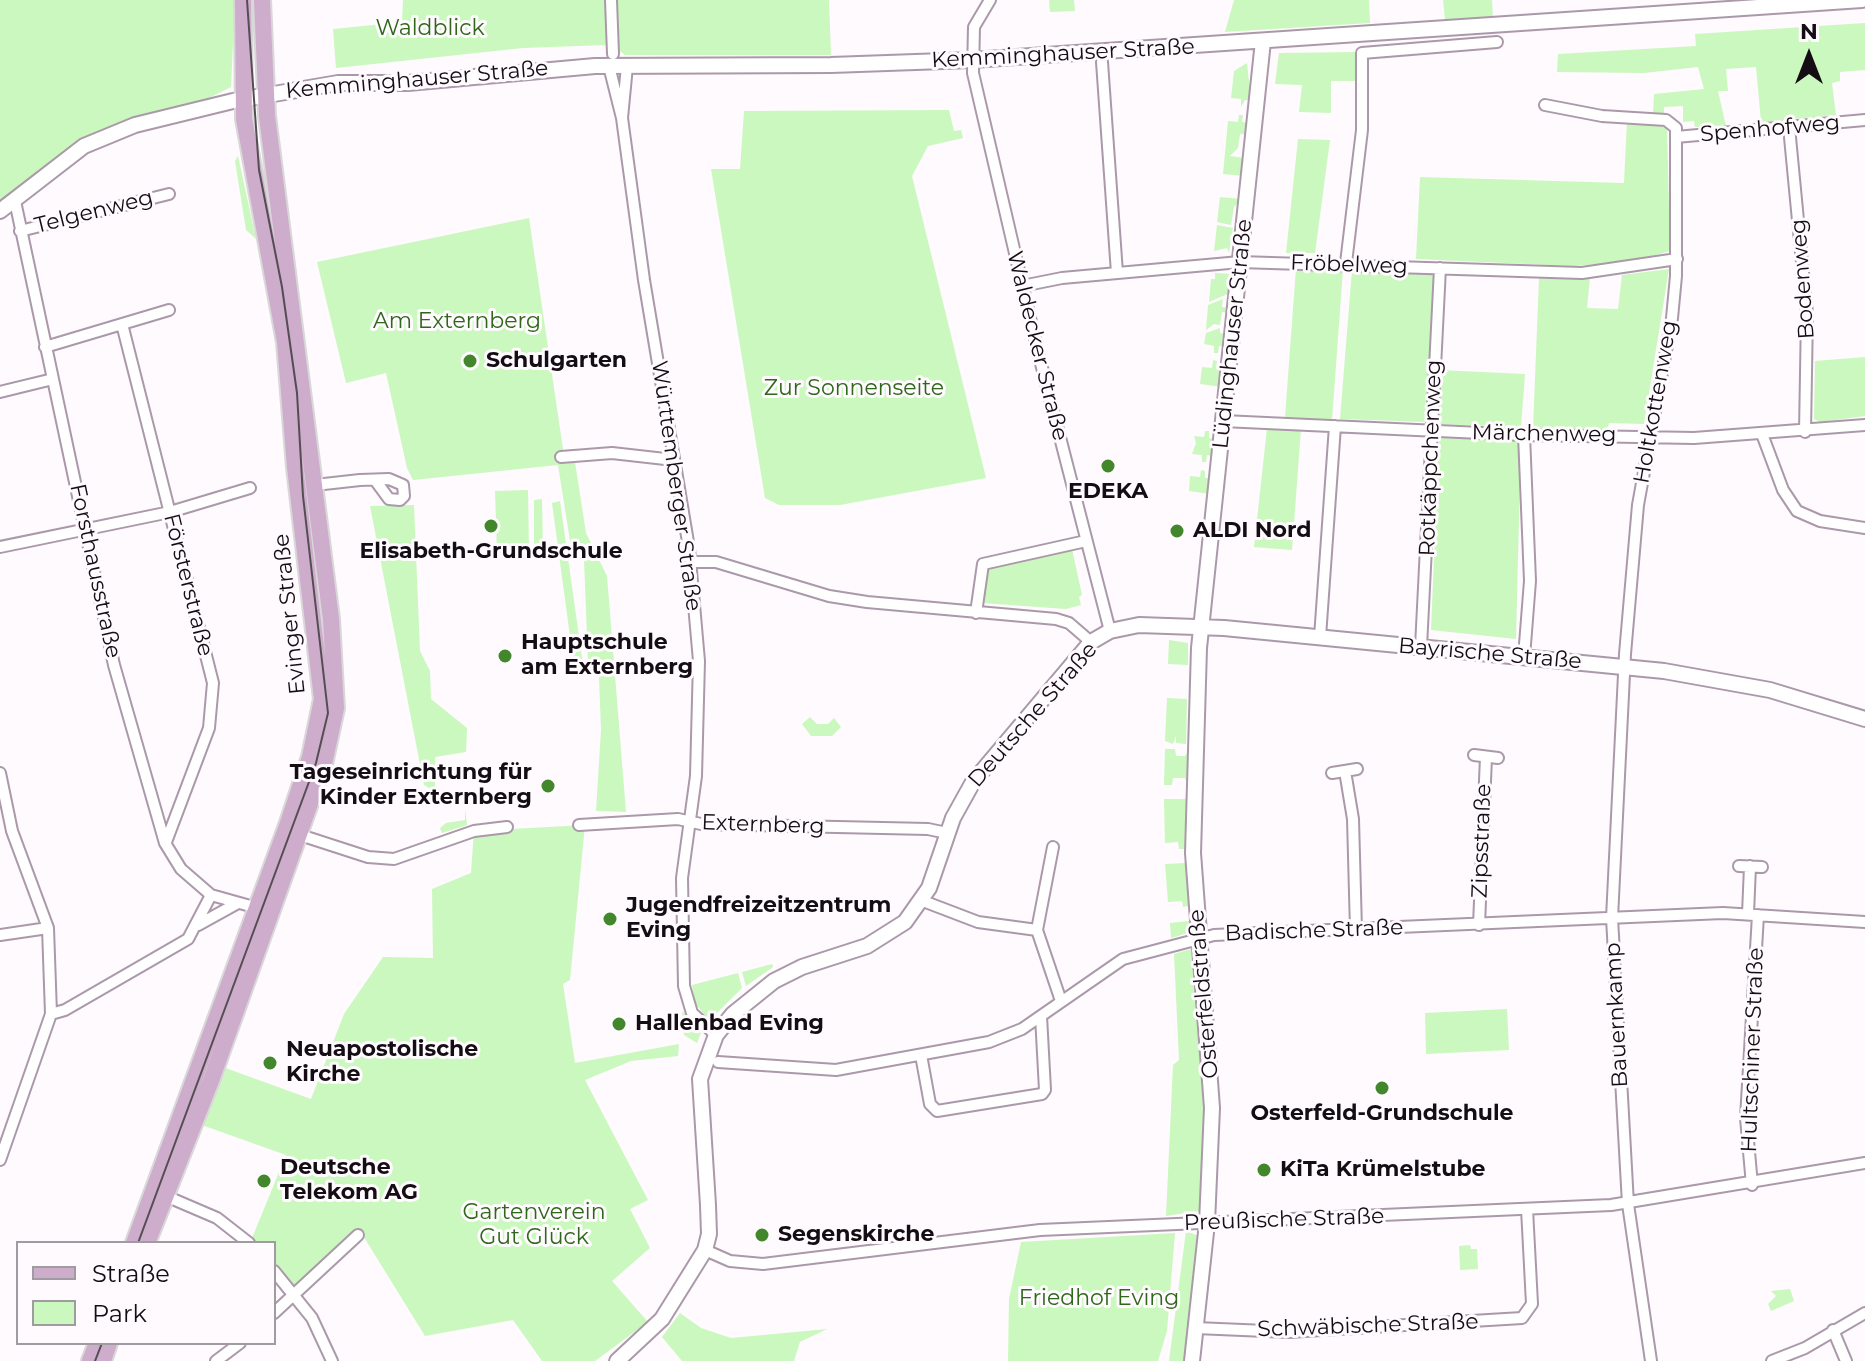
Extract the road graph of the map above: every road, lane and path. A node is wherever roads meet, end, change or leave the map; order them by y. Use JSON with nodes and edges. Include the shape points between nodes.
{"nodes":[{"id":1,"x":243,"y":0,"type":"edge"},
{"id":2,"x":262,"y":0,"type":"edge"},
{"id":3,"x":611,"y":0,"type":"edge"},
{"id":4,"x":990,"y":0,"type":"edge"},
{"id":5,"x":1862,"y":0,"type":"edge"},
{"id":6,"x":1263,"y":41,"type":"junction"},
{"id":7,"x":1497,"y":42,"type":"dead end"},
{"id":8,"x":611,"y":60,"type":"junction"},
{"id":9,"x":972,"y":60,"type":"junction"},
{"id":10,"x":1102,"y":62,"type":"dead end"},
{"id":11,"x":627,"y":66,"type":"junction"},
{"id":12,"x":265,"y":95,"type":"junction"},
{"id":13,"x":242,"y":99,"type":"junction"},
{"id":14,"x":1545,"y":105,"type":"dead end"},
{"id":15,"x":622,"y":118,"type":"junction"},
{"id":16,"x":1865,"y":120,"type":"edge"},
{"id":17,"x":1789,"y":127,"type":"junction"},
{"id":18,"x":1676,"y":137,"type":"junction"},
{"id":19,"x":169,"y":194,"type":"dead end"},
{"id":20,"x":15,"y":201,"type":"junction"},
{"id":21,"x":0,"y":211,"type":"edge"},
{"id":22,"x":20,"y":231,"type":"junction"},
{"id":23,"x":1677,"y":259,"type":"junction"},
{"id":24,"x":1240,"y":262,"type":"junction"},
{"id":25,"x":1346,"y":263,"type":"junction"},
{"id":26,"x":1440,"y":268,"type":"junction"},
{"id":27,"x":1117,"y":273,"type":"junction"},
{"id":28,"x":1022,"y":286,"type":"junction"},
{"id":29,"x":169,"y":310,"type":"dead end"},
{"id":30,"x":122,"y":324,"type":"junction"},
{"id":31,"x":45,"y":347,"type":"junction"},
{"id":32,"x":53,"y":379,"type":"junction"},
{"id":33,"x":0,"y":392,"type":"edge"},
{"id":34,"x":1223,"y":421,"type":"junction"},
{"id":35,"x":1865,"y":425,"type":"edge"},
{"id":36,"x":1335,"y":426,"type":"junction"},
{"id":37,"x":1430,"y":429,"type":"junction"},
{"id":38,"x":1805,"y":432,"type":"junction"},
{"id":39,"x":1762,"y":434,"type":"junction"},
{"id":40,"x":1524,"y":435,"type":"junction"},
{"id":41,"x":1650,"y":436,"type":"junction"},
{"id":42,"x":561,"y":457,"type":"dead end"},
{"id":43,"x":674,"y":460,"type":"junction"},
{"id":44,"x":375,"y":480,"type":"dead end"},
{"id":45,"x":315,"y":485,"type":"junction"},
{"id":46,"x":250,"y":488,"type":"dead end"},
{"id":47,"x":170,"y":512,"type":"junction"},
{"id":48,"x":1865,"y":528,"type":"edge"},
{"id":49,"x":85,"y":529,"type":"junction"},
{"id":50,"x":1086,"y":541,"type":"junction"},
{"id":51,"x":0,"y":547,"type":"edge"},
{"id":52,"x":691,"y":562,"type":"junction"},
{"id":53,"x":976,"y":613,"type":"junction"},
{"id":54,"x":1202,"y":627,"type":"junction"},
{"id":55,"x":1110,"y":631,"type":"junction"},
{"id":56,"x":1320,"y":637,"type":"junction"},
{"id":57,"x":1091,"y":642,"type":"junction"},
{"id":58,"x":1421,"y":647,"type":"junction"},
{"id":59,"x":1524,"y":657,"type":"junction"},
{"id":60,"x":1625,"y":667,"type":"junction"},
{"id":61,"x":1865,"y":719,"type":"edge"},
{"id":62,"x":1474,"y":755,"type":"dead end"},
{"id":63,"x":1357,"y":769,"type":"dead end"},
{"id":64,"x":1345,"y":771,"type":"junction"},
{"id":65,"x":0,"y":773,"type":"edge"},
{"id":66,"x":1332,"y":773,"type":"dead end"},
{"id":67,"x":691,"y":822,"type":"junction"},
{"id":68,"x":579,"y":825,"type":"dead end"},
{"id":69,"x":507,"y":827,"type":"dead end"},
{"id":70,"x":291,"y":832,"type":"junction"},
{"id":71,"x":947,"y":833,"type":"junction"},
{"id":72,"x":165,"y":843,"type":"junction"},
{"id":73,"x":1053,"y":847,"type":"dead end"},
{"id":74,"x":1762,"y":867,"type":"dead end"},
{"id":75,"x":211,"y":895,"type":"junction"},
{"id":76,"x":923,"y":901,"type":"junction"},
{"id":77,"x":236,"y":904,"type":"junction"},
{"id":78,"x":263,"y":909,"type":"junction"},
{"id":79,"x":1753,"y":915,"type":"junction"},
{"id":80,"x":1612,"y":918,"type":"junction"},
{"id":81,"x":1865,"y":922,"type":"edge"},
{"id":82,"x":198,"y":925,"type":"junction"},
{"id":83,"x":1479,"y":925,"type":"junction"},
{"id":84,"x":48,"y":928,"type":"junction"},
{"id":85,"x":1037,"y":930,"type":"junction"},
{"id":86,"x":1356,"y":930,"type":"junction"},
{"id":87,"x":0,"y":935,"type":"edge"},
{"id":88,"x":1199,"y":937,"type":"junction"},
{"id":89,"x":1061,"y":1001,"type":"junction"},
{"id":90,"x":51,"y":1014,"type":"junction"},
{"id":91,"x":1041,"y":1016,"type":"junction"},
{"id":92,"x":716,"y":1035,"type":"junction"},
{"id":93,"x":921,"y":1055,"type":"junction"},
{"id":94,"x":718,"y":1062,"type":"dead end"},
{"id":95,"x":0,"y":1160,"type":"edge"},
{"id":96,"x":1865,"y":1163,"type":"edge"},
{"id":97,"x":1752,"y":1185,"type":"junction"},
{"id":98,"x":159,"y":1194,"type":"junction"},
{"id":99,"x":1628,"y":1204,"type":"junction"},
{"id":100,"x":1527,"y":1209,"type":"junction"},
{"id":101,"x":1207,"y":1223,"type":"junction"},
{"id":102,"x":358,"y":1235,"type":"dead end"},
{"id":103,"x":135,"y":1241,"type":"edge"},
{"id":104,"x":147,"y":1241,"type":"edge"},
{"id":105,"x":246,"y":1241,"type":"edge"},
{"id":106,"x":705,"y":1250,"type":"junction"},
{"id":107,"x":276,"y":1273,"type":"edge"},
{"id":108,"x":294,"y":1294,"type":"junction"},
{"id":109,"x":276,"y":1311,"type":"edge"},
{"id":110,"x":1865,"y":1313,"type":"edge"},
{"id":111,"x":1196,"y":1328,"type":"junction"},
{"id":112,"x":1833,"y":1330,"type":"junction"},
{"id":113,"x":237,"y":1345,"type":"edge"},
{"id":114,"x":216,"y":1361,"type":"edge"},
{"id":115,"x":332,"y":1361,"type":"edge"},
{"id":116,"x":617,"y":1361,"type":"edge"},
{"id":117,"x":1192,"y":1361,"type":"edge"},
{"id":118,"x":1651,"y":1361,"type":"edge"},
{"id":119,"x":1772,"y":1361,"type":"edge"},
{"id":120,"x":1846,"y":1361,"type":"edge"}],
"edges":[{"from":1,"to":13,"type":"main road","name":"Evinger Straße"},
{"from":2,"to":12,"type":"main road","name":"Evinger Straße"},
{"from":3,"to":8,"type":"street","name":"Württemberger Straße"},
{"from":4,"to":9,"type":"street","via":[[974,27]]},
{"from":5,"to":6,"type":"street","name":"Kemminghauser Straße"},
{"from":6,"to":9,"type":"street","name":"Kemminghauser Straße"},
{"from":6,"to":24,"type":"street","name":"Lüdinghauser Straße"},
{"from":7,"to":25,"type":"street","via":[[1362,53],[1362,136]]},
{"from":8,"to":11,"type":"street","name":"Kemminghauser Straße"},
{"from":8,"to":12,"type":"street","name":"Kemminghauser Straße","via":[[408,83],[338,83]]},
{"from":8,"to":15,"type":"street","name":"Württemberger Straße"},
{"from":9,"to":11,"type":"street","name":"Kemminghauser Straße"},
{"from":9,"to":28,"type":"street","name":"Waldecker Straße"},
{"from":10,"to":27,"type":"street"},
{"from":11,"to":15,"type":"street","name":"Württemberger Straße"},
{"from":12,"to":13,"type":"street","name":"Kemminghauser Straße"},
{"from":12,"to":45,"type":"main road","name":"Evinger Straße"},
{"from":13,"to":20,"type":"street","name":"Kemminghauser Straße","via":[[135,125],[92,143]]},
{"from":13,"to":70,"type":"main road","name":"Evinger Straße","via":[[285,342],[321,676],[320,719]]},
{"from":14,"to":18,"type":"street","name":"Spenhofweg","via":[[1666,120],[1676,128]]},
{"from":15,"to":43,"type":"street","name":"Württemberger Straße"},
{"from":16,"to":17,"type":"street","name":"Spenhofweg"},
{"from":17,"to":18,"type":"street","name":"Spenhofweg"},
{"from":17,"to":38,"type":"street","name":"Bodenweg","via":[[1807,314]]},
{"from":18,"to":23,"type":"street","name":"Holtkottenweg"},
{"from":19,"to":22,"type":"street","name":"Telgenweg"},
{"from":20,"to":21,"type":"street","name":"Kemminghauser Straße"},
{"from":20,"to":22,"type":"street","name":"Forsthausstraße"},
{"from":22,"to":31,"type":"street","name":"Forsthausstraße"},
{"from":23,"to":26,"type":"street","name":"Fröbelweg","via":[[1582,273]]},
{"from":23,"to":41,"type":"street","name":"Holtkottenweg"},
{"from":24,"to":25,"type":"street","name":"Fröbelweg"},
{"from":24,"to":27,"type":"street","name":"Fröbelweg"},
{"from":24,"to":34,"type":"street","name":"Lüdinghauser Straße"},
{"from":25,"to":26,"type":"street","name":"Fröbelweg"},
{"from":26,"to":37,"type":"street","name":"Rotkäppchenweg"},
{"from":27,"to":28,"type":"street","name":"Fröbelweg"},
{"from":28,"to":50,"type":"street","name":"Waldecker Straße"},
{"from":29,"to":30,"type":"street"},
{"from":30,"to":31,"type":"street"},
{"from":30,"to":47,"type":"street","name":"Försterstraße"},
{"from":31,"to":32,"type":"street","name":"Forsthausstraße"},
{"from":32,"to":33,"type":"street"},
{"from":32,"to":49,"type":"street","name":"Forsthausstraße"},
{"from":34,"to":36,"type":"street","name":"Märchenweg"},
{"from":34,"to":54,"type":"street","name":"Lüdinghauser Straße"},
{"from":35,"to":38,"type":"street","name":"Märchenweg"},
{"from":36,"to":37,"type":"street","name":"Märchenweg"},
{"from":36,"to":56,"type":"street"},
{"from":37,"to":40,"type":"street","name":"Märchenweg"},
{"from":37,"to":58,"type":"street","name":"Rotkäppchenweg"},
{"from":38,"to":39,"type":"street","name":"Märchenweg"},
{"from":39,"to":41,"type":"street","name":"Märchenweg"},
{"from":39,"to":48,"type":"street","via":[[1783,490],[1797,511],[1820,521]]},
{"from":40,"to":41,"type":"street","name":"Märchenweg"},
{"from":40,"to":59,"type":"street","via":[[1530,581]]},
{"from":41,"to":60,"type":"street","name":"Holtkottenweg","via":[[1638,505]]},
{"from":42,"to":43,"type":"street","via":[[612,453]]},
{"from":43,"to":52,"type":"street","name":"Württemberger Straße"},
{"from":44,"to":45,"type":"street"},
{"from":45,"to":70,"type":"main road","name":"Evinger Straße","via":[[336,708],[329,749]]},
{"from":46,"to":47,"type":"street"},
{"from":47,"to":49,"type":"street"},
{"from":47,"to":72,"type":"street","name":"Försterstraße","via":[[213,683],[213,704],[209,728]]},
{"from":49,"to":51,"type":"street"},
{"from":49,"to":72,"type":"street","name":"Forsthausstraße","via":[[114,665]]},
{"from":50,"to":53,"type":"street","via":[[983,564]]},
{"from":50,"to":55,"type":"street","name":"Waldecker Straße"},
{"from":52,"to":53,"type":"street","via":[[716,562],[829,596]]},
{"from":52,"to":67,"type":"street","name":"Württemberger Straße","via":[[699,661]]},
{"from":53,"to":57,"type":"street","via":[[1062,621]]},
{"from":54,"to":55,"type":"street","name":"Bayrische Straße","via":[[1139,625]]},
{"from":54,"to":56,"type":"street","name":"Bayrische Straße"},
{"from":54,"to":88,"type":"street","name":"Osterfeldstraße","via":[[1192,816]]},
{"from":55,"to":57,"type":"street","name":"Deutsche Straße"},
{"from":56,"to":58,"type":"street","name":"Bayrische Straße"},
{"from":57,"to":71,"type":"street","name":"Deutsche Straße","via":[[973,782]]},
{"from":58,"to":59,"type":"street","name":"Bayrische Straße"},
{"from":59,"to":60,"type":"street","name":"Bayrische Straße"},
{"from":60,"to":61,"type":"street","name":"Bayrische Straße","via":[[1756,687]]},
{"from":60,"to":80,"type":"street","name":"Bauernkamp"},
{"from":62,"to":83,"type":"street","name":"Zipsstraße","via":[[1492,758]]},
{"from":63,"to":64,"type":"street"},
{"from":64,"to":66,"type":"street"},
{"from":64,"to":86,"type":"street","via":[[1353,819]]},
{"from":65,"to":84,"type":"street","via":[[12,831]]},
{"from":67,"to":68,"type":"street","name":"Externberg"},
{"from":67,"to":71,"type":"street","name":"Externberg"},
{"from":67,"to":92,"type":"street","name":"Württemberger Straße","via":[[681,886],[684,986],[692,1013]]},
{"from":69,"to":70,"type":"street","via":[[474,831],[394,859],[368,857]]},
{"from":70,"to":78,"type":"main road","name":"Evinger Straße"},
{"from":71,"to":76,"type":"street","name":"Deutsche Straße"},
{"from":72,"to":75,"type":"street","name":"Forsthausstraße","via":[[181,869]]},
{"from":73,"to":85,"type":"street"},
{"from":74,"to":79,"type":"street","via":[[1745,866]]},
{"from":75,"to":77,"type":"street","name":"Forsthausstraße"},
{"from":75,"to":82,"type":"street"},
{"from":76,"to":85,"type":"street","via":[[977,922]]},
{"from":76,"to":92,"type":"street","name":"Deutsche Straße","via":[[882,939],[802,967],[758,991]]},
{"from":77,"to":78,"type":"street","name":"Forsthausstraße"},
{"from":77,"to":82,"type":"street"},
{"from":78,"to":98,"type":"main road","name":"Evinger Straße","via":[[212,1078]]},
{"from":79,"to":80,"type":"street","name":"Badische Straße"},
{"from":79,"to":81,"type":"street","name":"Badische Straße"},
{"from":79,"to":97,"type":"street","name":"Hultschiner Straße","via":[[1746,1118]]},
{"from":80,"to":83,"type":"street","name":"Badische Straße"},
{"from":80,"to":99,"type":"street","name":"Bauernkamp"},
{"from":82,"to":90,"type":"street","via":[[188,939]]},
{"from":83,"to":86,"type":"street","name":"Badische Straße"},
{"from":84,"to":87,"type":"street"},
{"from":84,"to":90,"type":"street"},
{"from":85,"to":89,"type":"street"},
{"from":86,"to":88,"type":"street","name":"Badische Straße"},
{"from":88,"to":89,"type":"street","name":"Badische Straße","via":[[1123,959]]},
{"from":88,"to":101,"type":"street","name":"Osterfeldstraße","via":[[1212,1100]]},
{"from":89,"to":91,"type":"street","name":"Badische Straße"},
{"from":90,"to":95,"type":"street"},
{"from":91,"to":93,"type":"street","name":"Badische Straße","via":[[1007,1037]]},
{"from":91,"to":93,"type":"street","via":[[1042,1094],[937,1111],[930,1104]]},
{"from":92,"to":106,"type":"street","name":"Deutsche Straße","via":[[700,1079],[709,1219]]},
{"from":93,"to":94,"type":"street","name":"Badische Straße","via":[[836,1070]]},
{"from":96,"to":97,"type":"street","name":"Preußische Straße"},
{"from":97,"to":99,"type":"street","name":"Preußische Straße"},
{"from":98,"to":103,"type":"main road","name":"Evinger Straße"},
{"from":98,"to":104,"type":"main road","name":"Evinger Straße"},
{"from":98,"to":105,"type":"street","via":[[217,1218]]},
{"from":99,"to":100,"type":"street","name":"Preußische Straße"},
{"from":99,"to":118,"type":"street","name":"Bauernkamp"},
{"from":100,"to":101,"type":"street","name":"Preußische Straße"},
{"from":100,"to":111,"type":"street","name":"Schwäbische Straße","via":[[1532,1304],[1522,1318],[1289,1332]]},
{"from":101,"to":106,"type":"street","name":"Preußische Straße","via":[[1040,1230],[768,1264],[730,1261]]},
{"from":101,"to":111,"type":"street","name":"Osterfeldstraße"},
{"from":102,"to":108,"type":"street"},
{"from":106,"to":116,"type":"street","name":"Deutsche Straße","via":[[662,1319]]},
{"from":107,"to":108,"type":"street"},
{"from":108,"to":109,"type":"street"},
{"from":108,"to":115,"type":"street"},
{"from":110,"to":112,"type":"street"},
{"from":111,"to":117,"type":"street","name":"Osterfeldstraße"},
{"from":112,"to":119,"type":"street"},
{"from":112,"to":120,"type":"street"},
{"from":113,"to":114,"type":"street"}]}
